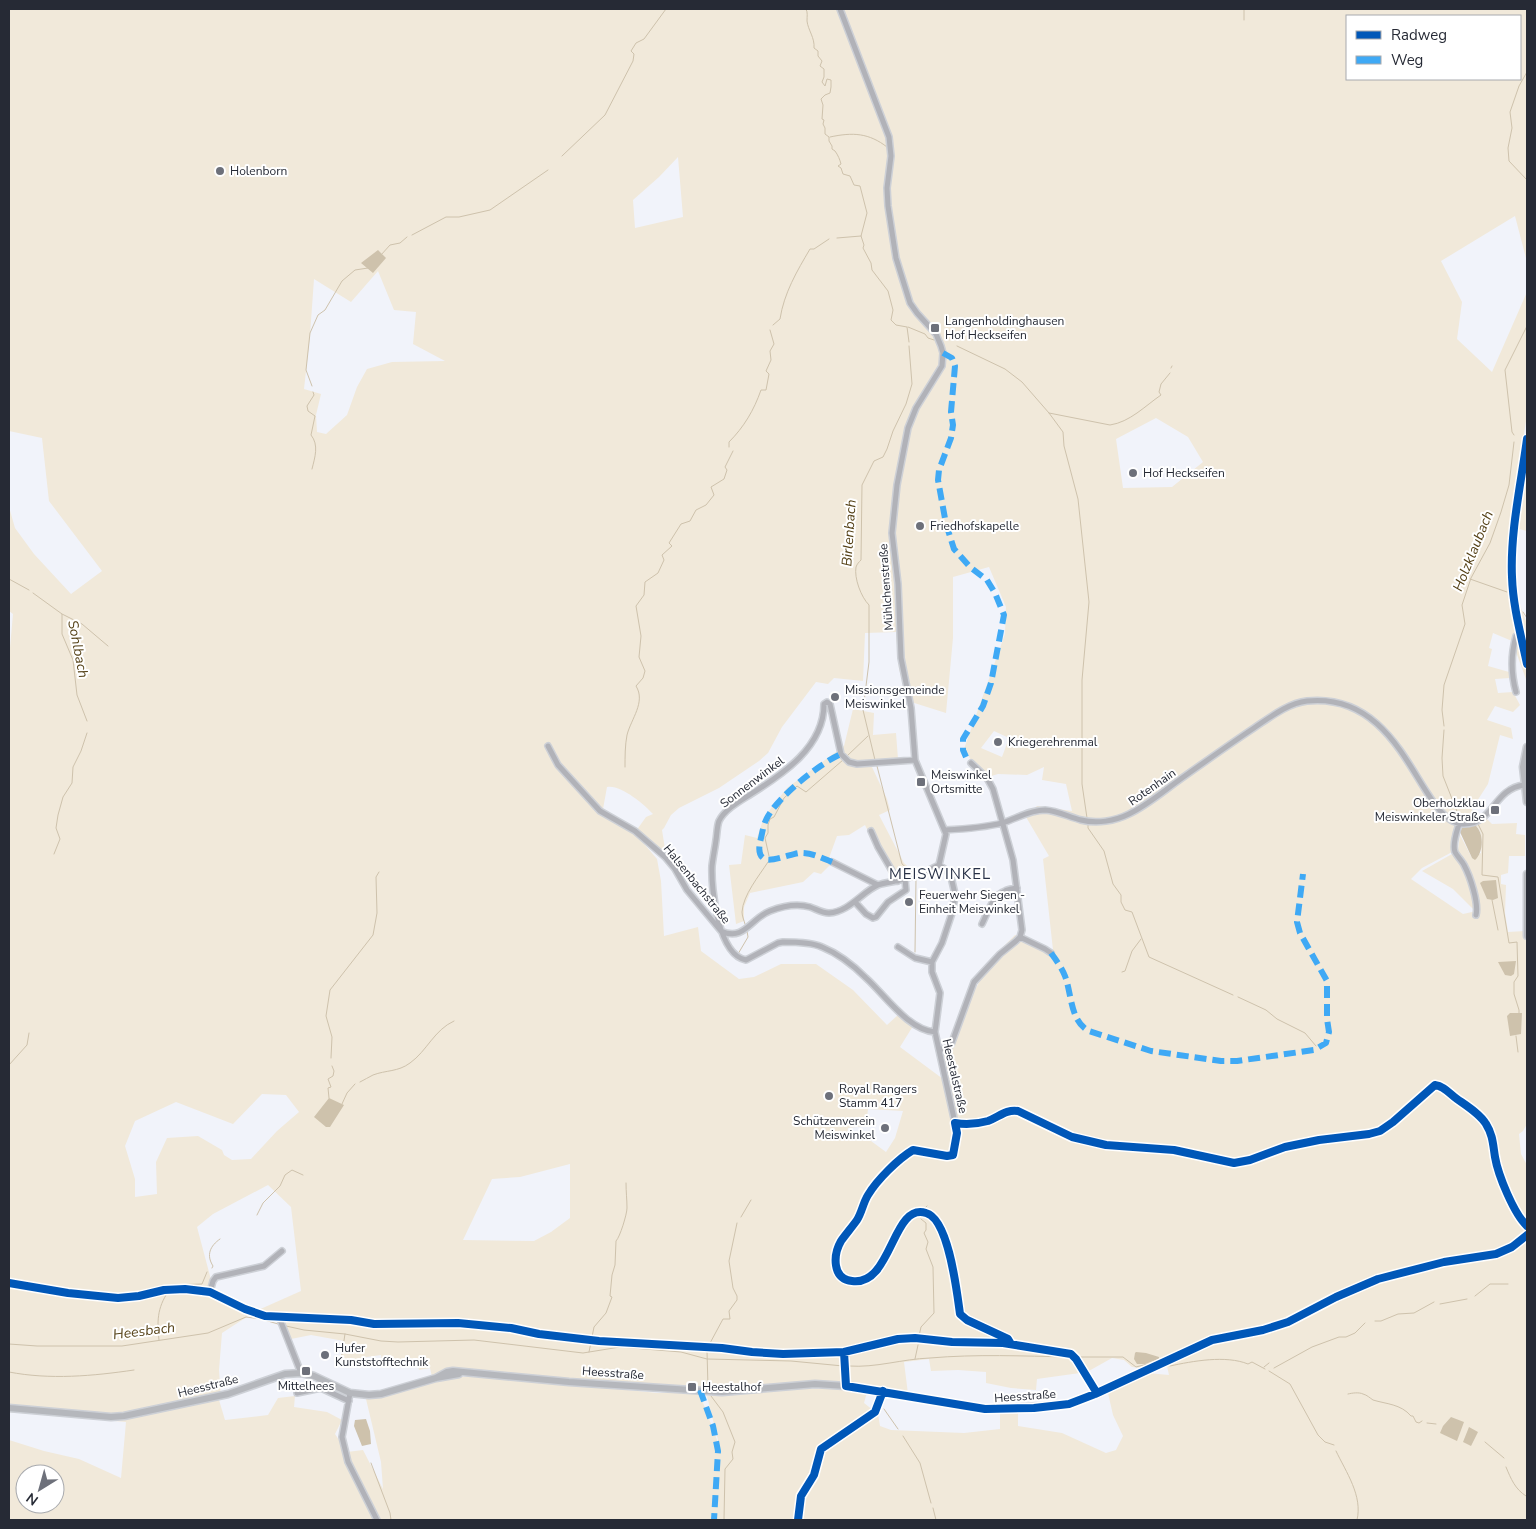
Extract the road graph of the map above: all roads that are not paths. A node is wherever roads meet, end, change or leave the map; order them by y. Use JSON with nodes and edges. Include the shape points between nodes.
{"nodes":[{"id":1,"x":840,"y":9,"type":"edge"},
{"id":2,"x":1527,"y":439,"type":"edge"},
{"id":3,"x":1524,"y":634,"type":"edge"},
{"id":4,"x":1526,"y":648,"type":"edge"},
{"id":5,"x":1527,"y":664,"type":"edge"},
{"id":6,"x":1516,"y":692,"type":"dead end"},
{"id":7,"x":548,"y":746,"type":"dead end"},
{"id":8,"x":1527,"y":747,"type":"edge"},
{"id":9,"x":915,"y":760,"type":"junction"},
{"id":10,"x":971,"y":763,"type":"dead end"},
{"id":11,"x":1524,"y":784,"type":"junction"},
{"id":12,"x":1527,"y":802,"type":"edge"},
{"id":13,"x":1003,"y":823,"type":"junction"},
{"id":14,"x":1459,"y":824,"type":"junction"},
{"id":15,"x":945,"y":830,"type":"junction"},
{"id":16,"x":870,"y":831,"type":"dead end"},
{"id":17,"x":832,"y":862,"type":"dead end"},
{"id":18,"x":939,"y":865,"type":"junction"},
{"id":19,"x":1527,"y":874,"type":"edge"},
{"id":20,"x":905,"y":879,"type":"junction"},
{"id":21,"x":898,"y":881,"type":"junction"},
{"id":22,"x":878,"y":885,"type":"junction"},
{"id":23,"x":1017,"y":888,"type":"junction"},
{"id":24,"x":855,"y":902,"type":"junction"},
{"id":25,"x":1476,"y":915,"type":"dead end"},
{"id":26,"x":982,"y":924,"type":"dead end"},
{"id":27,"x":721,"y":931,"type":"junction"},
{"id":28,"x":1527,"y":936,"type":"edge"},
{"id":29,"x":1020,"y":937,"type":"junction"},
{"id":30,"x":898,"y":947,"type":"dead end"},
{"id":31,"x":1051,"y":953,"type":"dead end"},
{"id":32,"x":932,"y":962,"type":"junction"},
{"id":33,"x":935,"y":1032,"type":"junction"},
{"id":34,"x":939,"y":1049,"type":"junction"},
{"id":35,"x":955,"y":1123,"type":"dead end"},
{"id":36,"x":1527,"y":1235,"type":"edge"},
{"id":37,"x":282,"y":1251,"type":"dead end"},
{"id":38,"x":301,"y":1373,"type":"junction"},
{"id":39,"x":297,"y":1393,"type":"dead end"},
{"id":40,"x":350,"y":1393,"type":"junction"},
{"id":41,"x":349,"y":1401,"type":"junction"},
{"id":42,"x":9,"y":1408,"type":"edge"},
{"id":43,"x":377,"y":1520,"type":"edge"}],
"edges":[{"from":1,"to":9,"type":"street","name":"Mühlchenstraße","via":[[889,137],[888,206],[892,244],[900,274],[910,303],[942,346],[942,366],[916,408],[908,428],[893,521],[900,658],[911,708]]},
{"from":2,"to":3,"type":"main road","via":[[1512,555],[1512,587]]},
{"from":3,"to":4,"type":"main road"},
{"from":3,"to":6,"type":"street","via":[[1516,636],[1514,641],[1511,674]]},
{"from":4,"to":5,"type":"main road"},
{"from":7,"to":27,"type":"street","name":"Halsenbachstraße","via":[[558,765],[600,811],[630,828],[665,857]]},
{"from":8,"to":11,"type":"main road"},
{"from":9,"to":15,"type":"street","name":"Mühlchenstraße"},
{"from":9,"to":27,"type":"street","name":"Sonnenwinkel","via":[[849,762],[841,754],[830,704],[825,703],[818,732],[810,745],[787,770],[739,802],[719,822],[712,867]]},
{"from":10,"to":13,"type":"street","via":[[994,789]]},
{"from":11,"to":12,"type":"main road"},
{"from":11,"to":14,"type":"street","via":[[1510,788],[1483,818],[1474,823]]},
{"from":13,"to":14,"type":"street","name":"Rotenhain","via":[[1038,810],[1090,822],[1110,821],[1129,814],[1268,718],[1306,701],[1360,710],[1378,724],[1397,745],[1444,815]]},
{"from":13,"to":15,"type":"street","name":"Rotenhain"},
{"from":13,"to":23,"type":"street"},
{"from":14,"to":25,"type":"street","via":[[1455,852],[1470,879]]},
{"from":15,"to":18,"type":"street"},
{"from":16,"to":21,"type":"street"},
{"from":17,"to":22,"type":"street"},
{"from":18,"to":20,"type":"street","name":"Halsenbachstraße"},
{"from":18,"to":32,"type":"street","via":[[951,877],[955,900],[942,943]]},
{"from":19,"to":28,"type":"main road"},
{"from":20,"to":21,"type":"street","name":"Halsenbachstraße"},
{"from":20,"to":24,"type":"street","via":[[906,890],[888,902],[874,918]]},
{"from":21,"to":22,"type":"street","name":"Halsenbachstraße"},
{"from":22,"to":24,"type":"street","name":"Halsenbachstraße"},
{"from":23,"to":26,"type":"street","via":[[1000,894]]},
{"from":23,"to":29,"type":"street","via":[[1022,920]]},
{"from":24,"to":27,"type":"street","name":"Halsenbachstraße","via":[[828,913],[792,905],[766,912],[737,934]]},
{"from":27,"to":33,"type":"street","via":[[734,955],[746,960],[783,942],[825,948],[866,977],[914,1024]]},
{"from":29,"to":31,"type":"street"},
{"from":29,"to":34,"type":"street","via":[[974,982],[951,1045]]},
{"from":30,"to":32,"type":"street","via":[[915,958]]},
{"from":32,"to":33,"type":"street","name":"Heestalstraße","via":[[940,993]]},
{"from":33,"to":34,"type":"street","name":"Heestalstraße"},
{"from":34,"to":35,"type":"street","name":"Heestalstraße"},
{"from":36,"to":40,"type":"main road","name":"Heesstraße","via":[[1496,1254],[1444,1262],[1378,1279],[1297,1318],[1264,1330],[1212,1340],[1068,1404],[996,1410],[846,1386],[815,1384],[722,1392],[464,1373],[381,1394]]},
{"from":37,"to":38,"type":"street","via":[[264,1266],[216,1277],[210,1292],[255,1313],[279,1317]]},
{"from":38,"to":40,"type":"main road","name":"Heesstraße","via":[[318,1377]]},
{"from":38,"to":42,"type":"main road","name":"Heesstraße","via":[[281,1374],[228,1394],[124,1416]]},
{"from":39,"to":41,"type":"street","via":[[321,1388]]},
{"from":40,"to":41,"type":"street"},
{"from":41,"to":43,"type":"street","via":[[342,1437],[348,1462]]}]}
